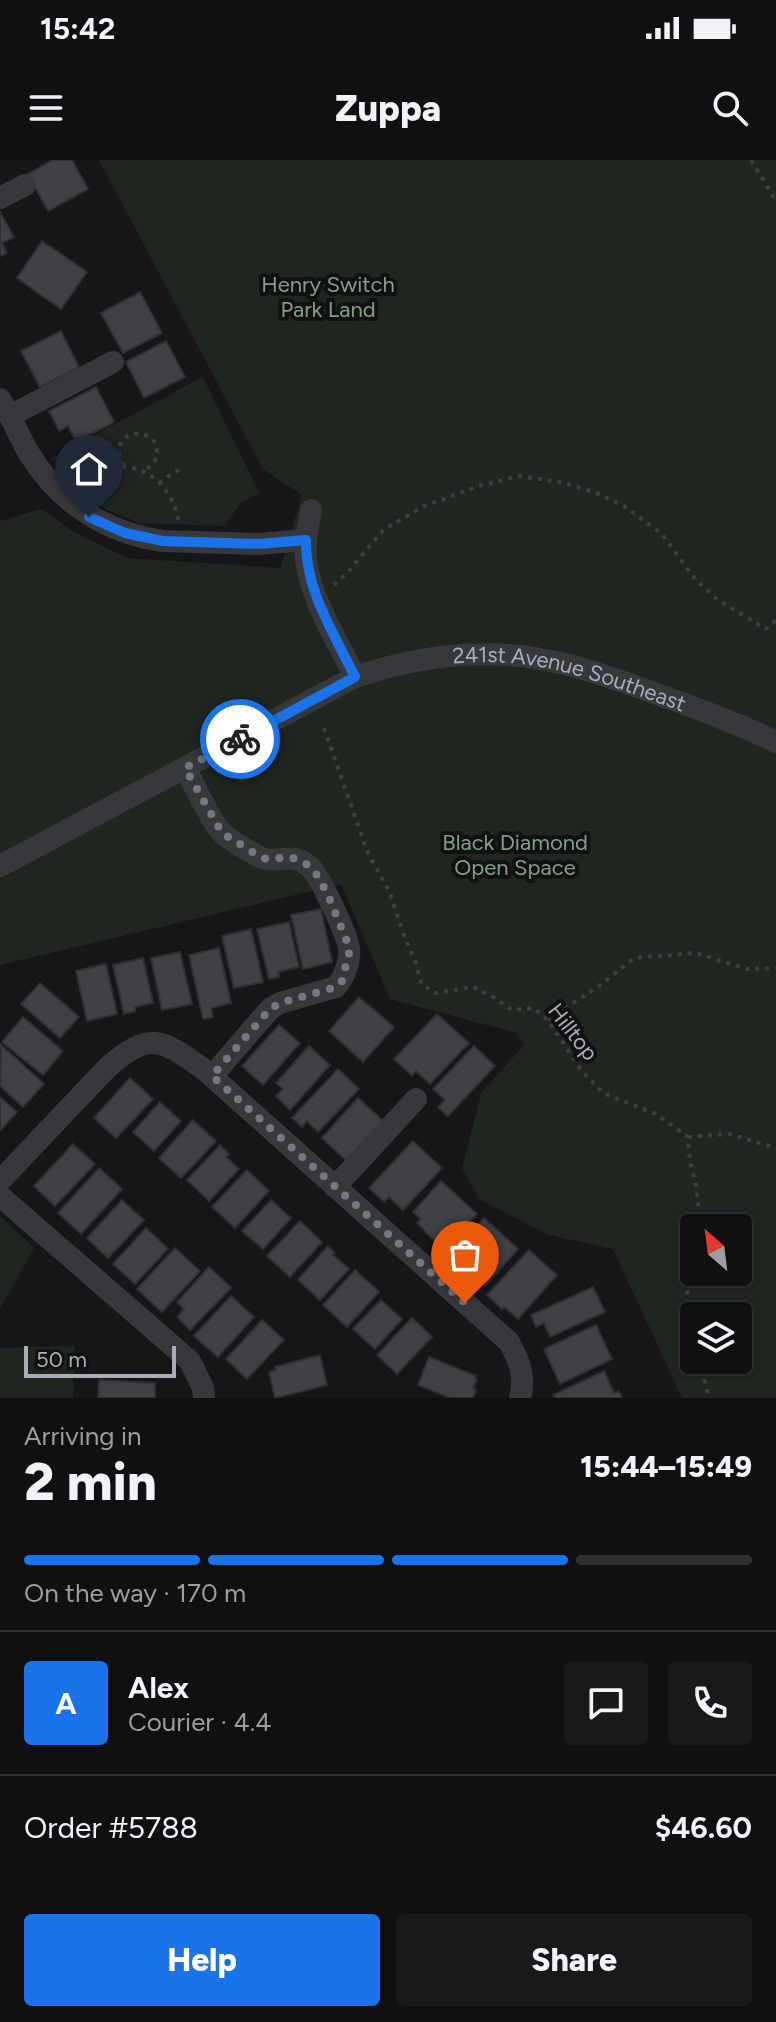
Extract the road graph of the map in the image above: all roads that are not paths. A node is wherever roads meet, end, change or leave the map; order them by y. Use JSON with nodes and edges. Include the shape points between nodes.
{"nodes":[{"id":1,"x":25,"y":185,"type":"dead end"},
{"id":2,"x":0,"y":198,"type":"edge"},
{"id":3,"x":113,"y":362,"type":"dead end"},
{"id":4,"x":5,"y":408,"type":"edge"},
{"id":5,"x":311,"y":510,"type":"dead end"},
{"id":6,"x":306,"y":540,"type":"junction"},
{"id":7,"x":355,"y":677,"type":"junction"},
{"id":8,"x":776,"y":742,"type":"edge"},
{"id":9,"x":185,"y":768,"type":"junction"},
{"id":10,"x":0,"y":866,"type":"edge"},
{"id":11,"x":212,"y":1076,"type":"junction"},
{"id":12,"x":416,"y":1099,"type":"dead end"},
{"id":13,"x":0,"y":1181,"type":"edge"},
{"id":14,"x":335,"y":1187,"type":"junction"},
{"id":15,"x":0,"y":1196,"type":"edge"},
{"id":16,"x":204,"y":1398,"type":"edge"},
{"id":17,"x":520,"y":1398,"type":"edge"}],
"edges":[{"from":1,"to":2,"type":"street"},
{"from":3,"to":4,"type":"street"},
{"from":4,"to":6,"type":"street","via":[[31,456],[62,494],[104,525],[179,542]]},
{"from":5,"to":6,"type":"street"},
{"from":6,"to":7,"type":"street","via":[[317,600]]},
{"from":7,"to":8,"type":"street","name":"241st Avenue Southeast","via":[[447,655],[528,657],[598,673]]},
{"from":7,"to":9,"type":"street","name":"241st Avenue Southeast"},
{"from":9,"to":10,"type":"street","name":"241st Avenue Southeast"},
{"from":9,"to":11,"type":"street","via":[[222,833],[262,858],[291,857],[308,865],[328,895],[350,949],[336,987],[270,1009]]},
{"from":11,"to":13,"type":"street","via":[[173,1048],[154,1041],[139,1044],[107,1068]]},
{"from":11,"to":14,"type":"street"},
{"from":12,"to":14,"type":"street"},
{"from":14,"to":17,"type":"street","via":[[509,1342],[523,1377]]},
{"from":15,"to":16,"type":"street","via":[[190,1361]]}]}
